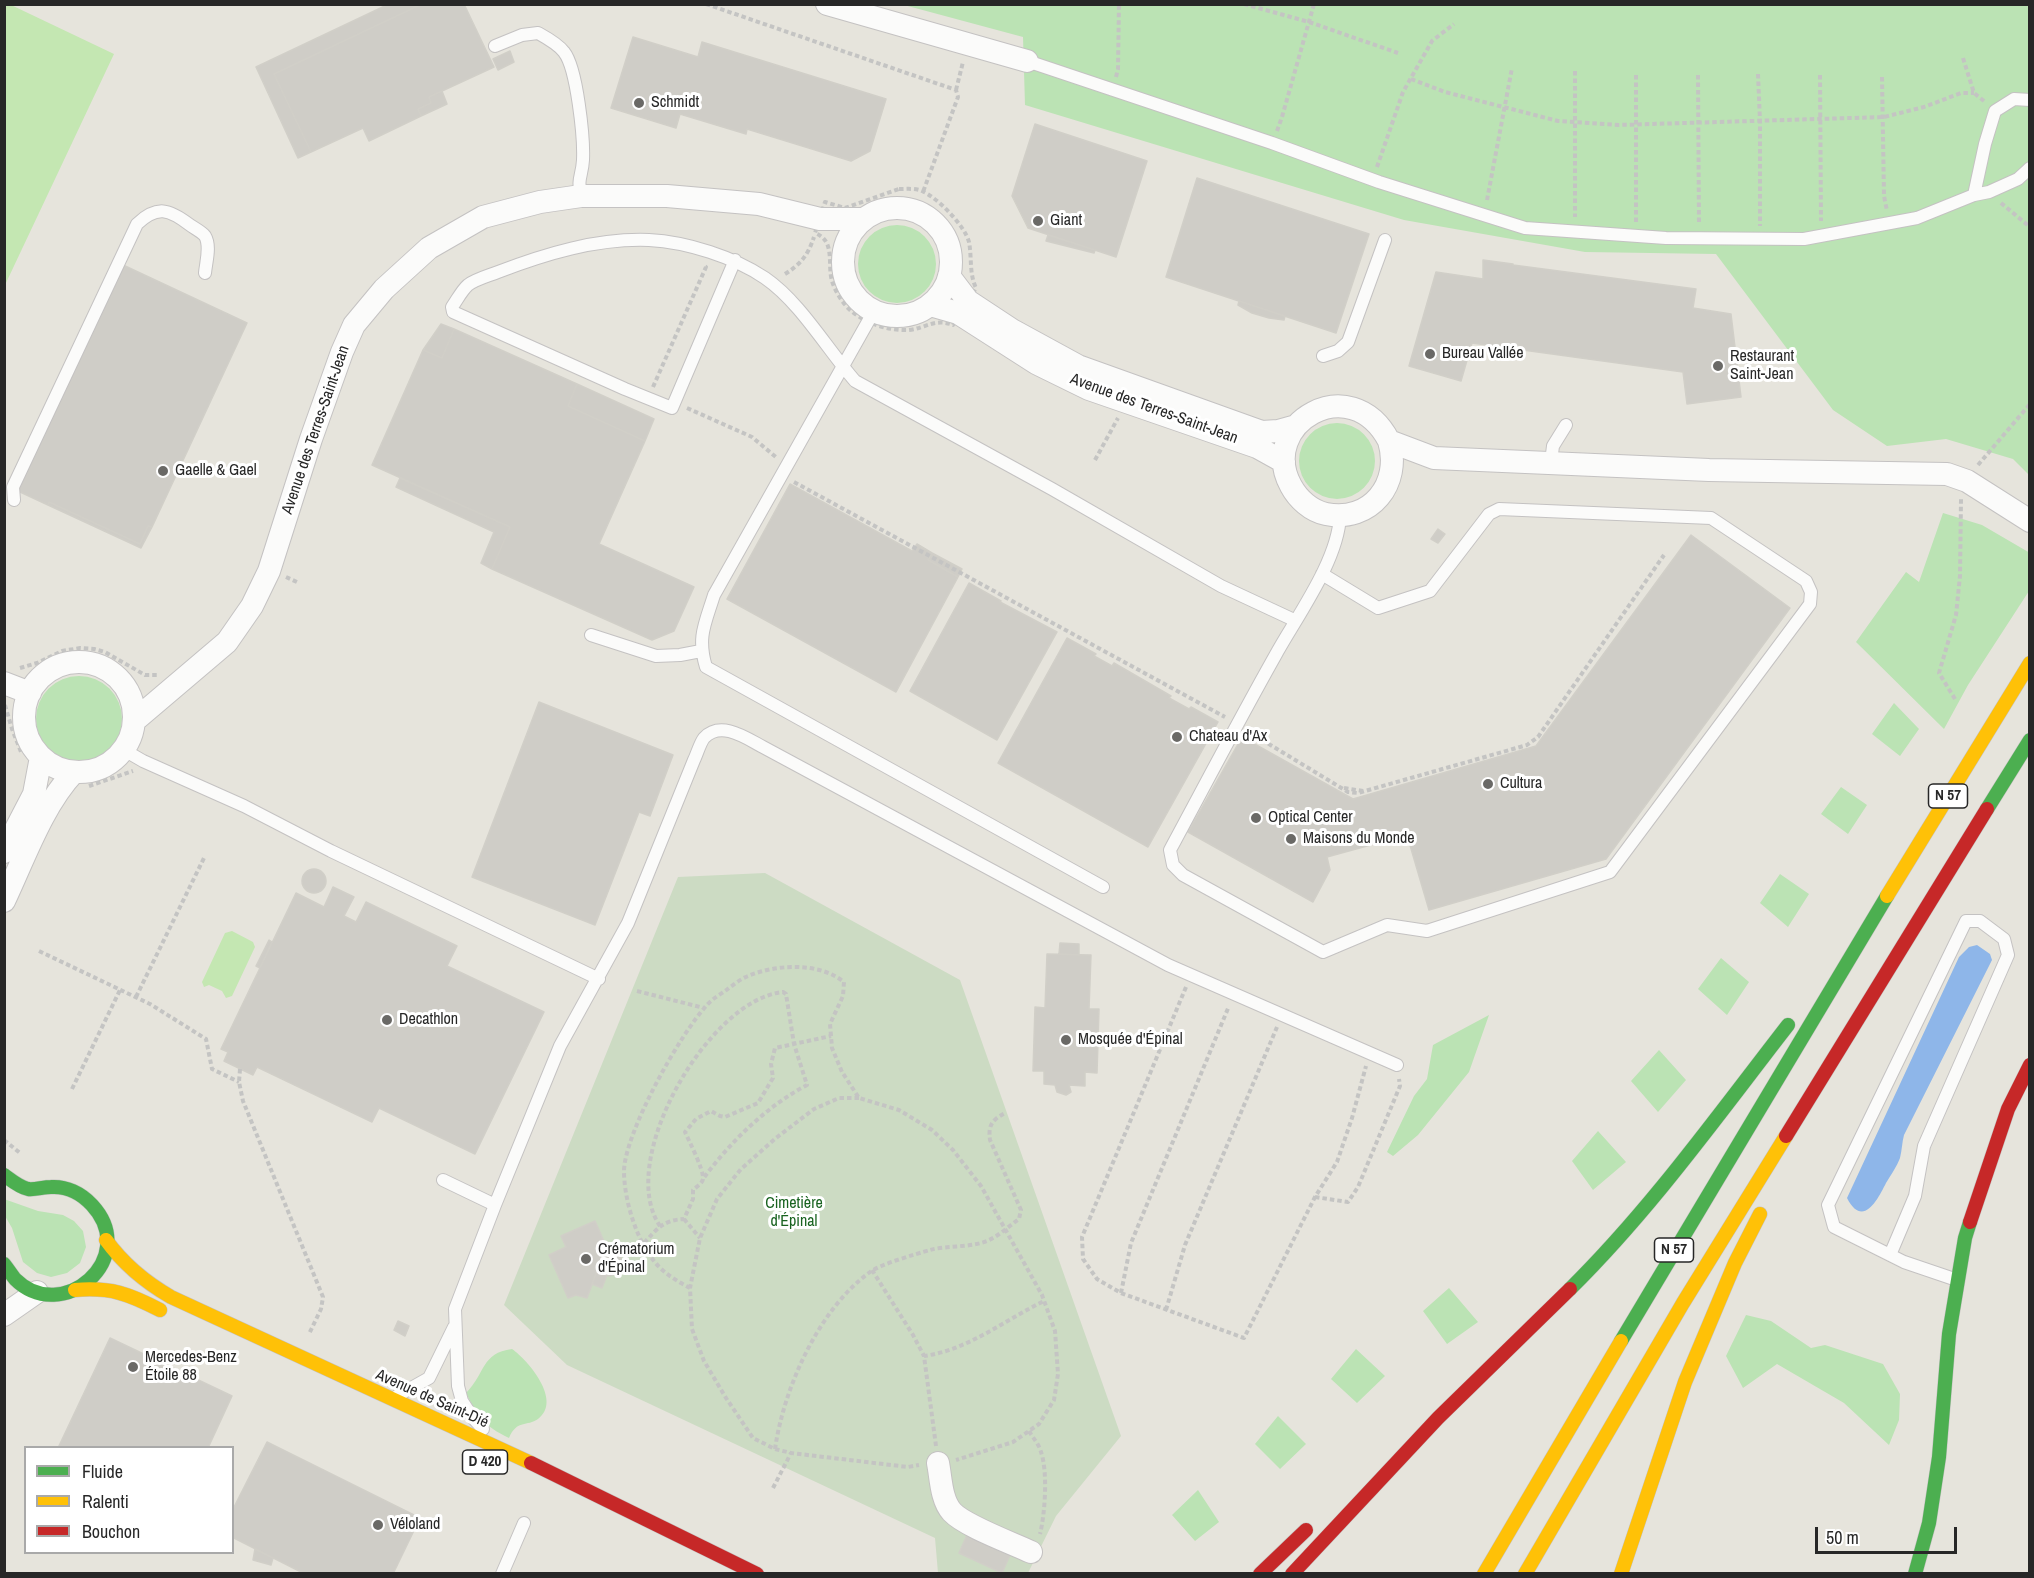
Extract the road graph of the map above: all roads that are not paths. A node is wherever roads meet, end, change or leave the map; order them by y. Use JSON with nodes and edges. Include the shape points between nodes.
{"nodes":[{"id":1,"x":827,"y":4,"type":"edge"},
{"id":2,"x":495,"y":46,"type":"dead end"},
{"id":3,"x":1027,"y":61,"type":"joint"},
{"id":4,"x":2030,"y":100,"type":"edge"},
{"id":5,"x":2030,"y":168,"type":"edge"},
{"id":6,"x":1974,"y":195,"type":"junction"},
{"id":7,"x":581,"y":196,"type":"junction"},
{"id":8,"x":863,"y":219,"type":"junction"},
{"id":9,"x":818,"y":226,"type":"junction"},
{"id":10,"x":1385,"y":240,"type":"dead end"},
{"id":11,"x":845,"y":246,"type":"junction"},
{"id":12,"x":735,"y":260,"type":"junction"},
{"id":13,"x":205,"y":273,"type":"dead end"},
{"id":14,"x":950,"y":276,"type":"junction"},
{"id":15,"x":930,"y":304,"type":"junction"},
{"id":16,"x":963,"y":307,"type":"junction"},
{"id":17,"x":872,"y":316,"type":"junction"},
{"id":18,"x":1323,"y":357,"type":"dead end"},
{"id":19,"x":843,"y":367,"type":"junction"},
{"id":20,"x":1566,"y":425,"type":"dead end"},
{"id":21,"x":1296,"y":426,"type":"junction"},
{"id":22,"x":1389,"y":441,"type":"junction"},
{"id":23,"x":1434,"y":458,"type":"junction"},
{"id":24,"x":1284,"y":462,"type":"junction"},
{"id":25,"x":1551,"y":462,"type":"junction"},
{"id":26,"x":1391,"y":476,"type":"junction"},
{"id":27,"x":14,"y":500,"type":"dead end"},
{"id":28,"x":1340,"y":516,"type":"junction"},
{"id":29,"x":2030,"y":521,"type":"edge"},
{"id":30,"x":1322,"y":574,"type":"junction"},
{"id":31,"x":1294,"y":620,"type":"junction"},
{"id":32,"x":591,"y":635,"type":"dead end"},
{"id":33,"x":701,"y":651,"type":"junction"},
{"id":34,"x":2030,"y":663,"type":"edge"},
{"id":35,"x":168,"y":680,"type":"junction"},
{"id":36,"x":124,"y":686,"type":"junction"},
{"id":37,"x":15,"y":687,"type":"edge"},
{"id":38,"x":135,"y":722,"type":"junction"},
{"id":39,"x":2030,"y":740,"type":"edge"},
{"id":40,"x":133,"y":755,"type":"junction"},
{"id":41,"x":33,"y":758,"type":"junction"},
{"id":42,"x":77,"y":780,"type":"junction"},
{"id":43,"x":4,"y":852,"type":"edge"},
{"id":44,"x":1103,"y":887,"type":"dead end"},
{"id":45,"x":4,"y":901,"type":"edge"},
{"id":46,"x":1867,"y":928,"type":"junction"},
{"id":47,"x":599,"y":979,"type":"junction"},
{"id":48,"x":1811,"y":997,"type":"dead end"},
{"id":49,"x":1797,"y":1014,"type":"dead end"},
{"id":50,"x":1397,"y":1065,"type":"road end"},
{"id":51,"x":2030,"y":1065,"type":"edge"},
{"id":52,"x":1807,"y":1098,"type":"junction"},
{"id":53,"x":4,"y":1175,"type":"edge"},
{"id":54,"x":1778,"y":1176,"type":"dead end"},
{"id":55,"x":443,"y":1180,"type":"dead end"},
{"id":56,"x":1765,"y":1204,"type":"dead end"},
{"id":57,"x":495,"y":1205,"type":"junction"},
{"id":58,"x":106,"y":1240,"type":"junction"},
{"id":59,"x":1890,"y":1255,"type":"junction"},
{"id":60,"x":4,"y":1264,"type":"edge"},
{"id":61,"x":1958,"y":1281,"type":"junction"},
{"id":62,"x":75,"y":1290,"type":"junction"},
{"id":63,"x":37,"y":1292,"type":"junction"},
{"id":64,"x":4,"y":1315,"type":"edge"},
{"id":65,"x":172,"y":1316,"type":"dead end"},
{"id":66,"x":455,"y":1326,"type":"junction"},
{"id":67,"x":391,"y":1399,"type":"junction"},
{"id":68,"x":1438,"y":1418,"type":"junction"},
{"id":69,"x":938,"y":1463,"type":"road end"},
{"id":70,"x":546,"y":1470,"type":"junction"},
{"id":71,"x":1358,"y":1485,"type":"dead end"},
{"id":72,"x":1316,"y":1521,"type":"dead end"},
{"id":73,"x":524,"y":1524,"type":"dead end"},
{"id":74,"x":1031,"y":1552,"type":"road end"},
{"id":75,"x":502,"y":1574,"type":"edge"},
{"id":76,"x":757,"y":1574,"type":"edge"},
{"id":77,"x":1260,"y":1574,"type":"edge"},
{"id":78,"x":1293,"y":1574,"type":"edge"},
{"id":79,"x":1484,"y":1574,"type":"edge"},
{"id":80,"x":1525,"y":1574,"type":"edge"},
{"id":81,"x":1621,"y":1574,"type":"edge"},
{"id":82,"x":1915,"y":1574,"type":"edge"}],
"edges":[{"from":1,"to":3,"type":"street"},
{"from":2,"to":7,"type":"lane","via":[[538,33],[563,51],[571,64],[583,161],[578,181]]},
{"from":3,"to":6,"type":"lane","via":[[1525,228],[1635,236],[1804,239],[1917,218]]},
{"from":4,"to":6,"type":"lane","via":[[2014,99],[1995,111]]},
{"from":5,"to":6,"type":"lane","via":[[2018,179]]},
{"from":7,"to":9,"type":"street","name":"Avenue des Terres-Saint-Jean","via":[[668,196],[759,204]]},
{"from":7,"to":35,"type":"street","name":"Avenue des Terres-Saint-Jean","via":[[540,202],[483,218],[429,248],[384,289],[354,325],[342,352],[269,571],[252,606],[226,642]]},
{"from":8,"to":9,"type":"street","name":"Avenue des Terres-Saint-Jean"},
{"from":8,"to":11,"type":"street"},
{"from":8,"to":14,"type":"street","via":[[898,207],[926,215],[947,240]]},
{"from":9,"to":11,"type":"street"},
{"from":10,"to":18,"type":"lane","via":[[1348,342]]},
{"from":11,"to":17,"type":"street","via":[[843,261],[848,284]]},
{"from":12,"to":12,"type":"lane","via":[[648,240],[580,247],[529,260],[468,285],[452,307],[453,312],[672,408]]},
{"from":12,"to":19,"type":"lane","via":[[772,283],[794,304]]},
{"from":13,"to":27,"type":"lane","via":[[208,248],[204,236],[177,215],[153,212],[137,224],[13,487]]},
{"from":14,"to":15,"type":"street"},
{"from":14,"to":16,"type":"street","name":"Avenue des Terres-Saint-Jean"},
{"from":15,"to":16,"type":"street","name":"Avenue des Terres-Saint-Jean"},
{"from":15,"to":17,"type":"street","via":[[903,316]]},
{"from":16,"to":21,"type":"street","name":"Avenue des Terres-Saint-Jean","via":[[1078,366],[1262,432]]},
{"from":16,"to":24,"type":"street","name":"Avenue des Terres-Saint-Jean","via":[[1036,363],[1089,389],[1257,447]]},
{"from":17,"to":19,"type":"lane"},
{"from":19,"to":31,"type":"lane","via":[[855,381],[1221,586]]},
{"from":19,"to":33,"type":"lane","via":[[714,595],[701,636]]},
{"from":20,"to":25,"type":"lane","via":[[1553,446]]},
{"from":21,"to":22,"type":"street","via":[[1319,410],[1348,407],[1373,419]]},
{"from":21,"to":24,"type":"street"},
{"from":22,"to":23,"type":"street"},
{"from":22,"to":26,"type":"street"},
{"from":23,"to":25,"type":"street"},
{"from":23,"to":26,"type":"street"},
{"from":24,"to":28,"type":"street","via":[[1295,494],[1323,514]]},
{"from":25,"to":29,"type":"street","via":[[1709,470],[1947,474],[1967,481]]},
{"from":26,"to":28,"type":"street","via":[[1384,492],[1372,504],[1357,513]]},
{"from":28,"to":30,"type":"lane"},
{"from":30,"to":31,"type":"lane"},
{"from":30,"to":31,"type":"lane","via":[[1378,609],[1430,591],[1489,514],[1498,508],[1711,518],[1806,581],[1811,592],[1810,604],[1610,872],[1426,932],[1387,925],[1323,952],[1183,875],[1173,865],[1170,850]]},
{"from":32,"to":33,"type":"lane","via":[[656,656]]},
{"from":33,"to":44,"type":"lane","via":[[706,667]]},
{"from":34,"to":46,"type":"main road","number":"N 57"},
{"from":35,"to":36,"type":"street","via":[[155,688]]},
{"from":35,"to":38,"type":"street","name":"Avenue des Terres-Saint-Jean"},
{"from":36,"to":37,"type":"street","via":[[108,671],[83,663],[67,664],[39,680]]},
{"from":36,"to":38,"type":"street"},
{"from":37,"to":41,"type":"street","via":[[25,710]]},
{"from":38,"to":40,"type":"street","via":[[131,736]]},
{"from":39,"to":52,"type":"main road","number":"N 57"},
{"from":40,"to":42,"type":"street"},
{"from":40,"to":47,"type":"lane"},
{"from":41,"to":42,"type":"street"},
{"from":41,"to":43,"type":"street","via":[[34,794]]},
{"from":42,"to":45,"type":"street","via":[[62,785],[51,802]]},
{"from":46,"to":48,"type":"main road"},
{"from":46,"to":79,"type":"main road","number":"N 57"},
{"from":47,"to":50,"type":"lane","via":[[628,923],[693,760],[705,738],[720,729],[763,747],[1168,965]]},
{"from":47,"to":57,"type":"lane","via":[[560,1046]]},
{"from":49,"to":68,"type":"main road","via":[[1663,1185],[1594,1265]]},
{"from":51,"to":61,"type":"main road","via":[[2008,1109],[1965,1238]]},
{"from":52,"to":54,"type":"main road"},
{"from":52,"to":80,"type":"main road","number":"N 57"},
{"from":53,"to":58,"type":"main road","via":[[23,1188],[52,1187],[80,1194],[100,1216]]},
{"from":55,"to":57,"type":"lane"},
{"from":56,"to":81,"type":"main road","via":[[1735,1263],[1685,1382]]},
{"from":57,"to":66,"type":"lane","via":[[455,1309]]},
{"from":58,"to":62,"type":"main road","via":[[101,1265]]},
{"from":58,"to":67,"type":"main road","name":"Avenue de Saint-Dié","number":"D 420","via":[[119,1259],[149,1285]]},
{"from":59,"to":59,"type":"lane","via":[[1834,1227],[1828,1205],[1966,921],[1980,921],[2004,939],[2008,955],[1924,1146],[1916,1196]]},
{"from":59,"to":61,"type":"lane"},
{"from":60,"to":63,"type":"main road","via":[[15,1279]]},
{"from":61,"to":82,"type":"main road","via":[[1949,1334],[1936,1479]]},
{"from":62,"to":63,"type":"main road","via":[[57,1295]]},
{"from":62,"to":65,"type":"main road","via":[[116,1289]]},
{"from":63,"to":64,"type":"street"},
{"from":66,"to":67,"type":"lane","via":[[429,1378]]},
{"from":66,"to":70,"type":"lane","via":[[462,1401],[486,1432]]},
{"from":67,"to":70,"type":"main road","name":"Avenue de Saint-Dié","number":"D 420"},
{"from":68,"to":71,"type":"main road"},
{"from":68,"to":78,"type":"main road"},
{"from":69,"to":74,"type":"street","via":[[952,1512]]},
{"from":70,"to":76,"type":"main road","name":"Avenue de Saint-Dié","number":"D 420"},
{"from":72,"to":77,"type":"main road"},
{"from":73,"to":75,"type":"lane"}]}
